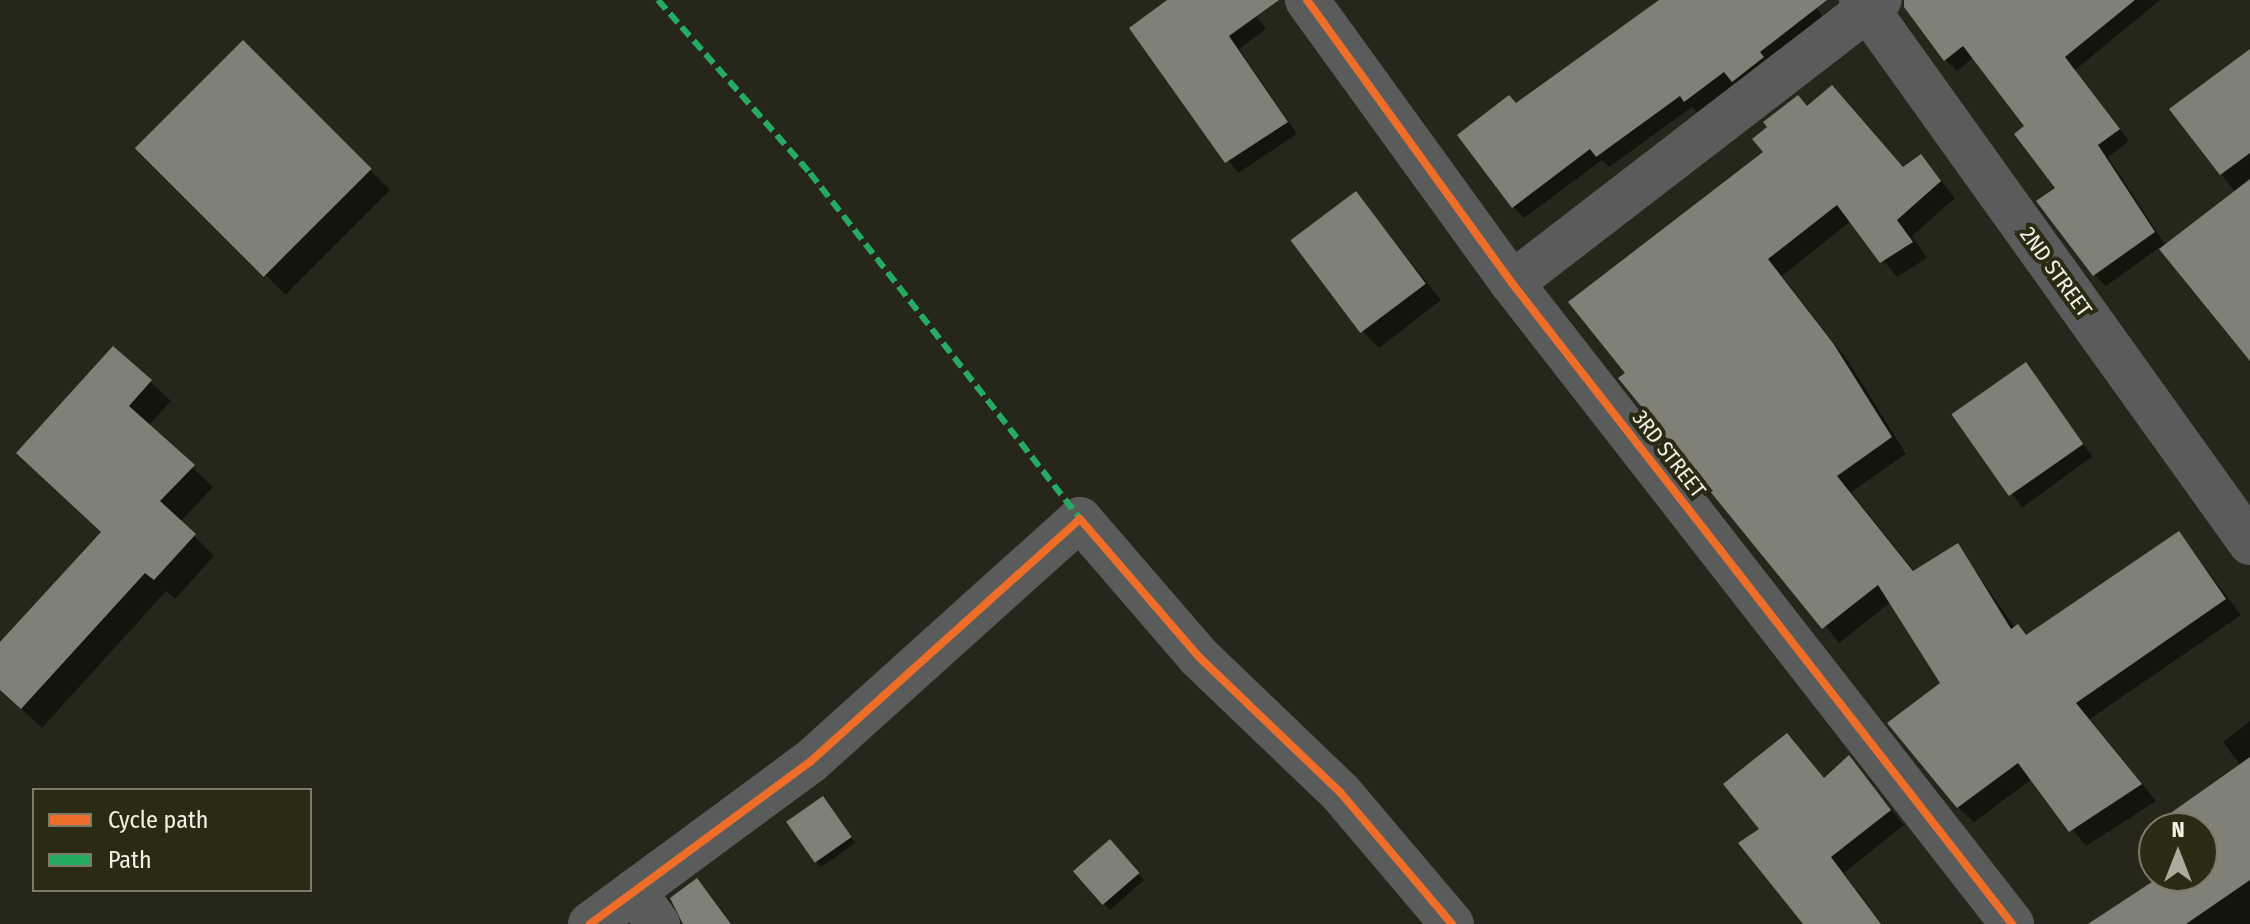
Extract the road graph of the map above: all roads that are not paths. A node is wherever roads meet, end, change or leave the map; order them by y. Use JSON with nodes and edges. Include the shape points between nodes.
{"nodes":[{"id":1,"x":1307,"y":0,"type":"edge"},
{"id":2,"x":1870,"y":3,"type":"edge"},
{"id":3,"x":1512,"y":283,"type":"junction"},
{"id":4,"x":2250,"y":543,"type":"edge"},
{"id":5,"x":646,"y":908,"type":"edge"},
{"id":6,"x":590,"y":924,"type":"edge"},
{"id":7,"x":1452,"y":924,"type":"edge"},
{"id":8,"x":2012,"y":924,"type":"edge"}],
"edges":[{"from":1,"to":3,"type":"street","name":"3RD STREET"},
{"from":2,"to":3,"type":"street"},
{"from":2,"to":4,"type":"street","name":"2ND STREET"},
{"from":3,"to":8,"type":"street","name":"3RD STREET"},
{"from":5,"to":6,"type":"street"},
{"from":5,"to":7,"type":"street","via":[[1080,519],[1199,657],[1340,792]]}]}
